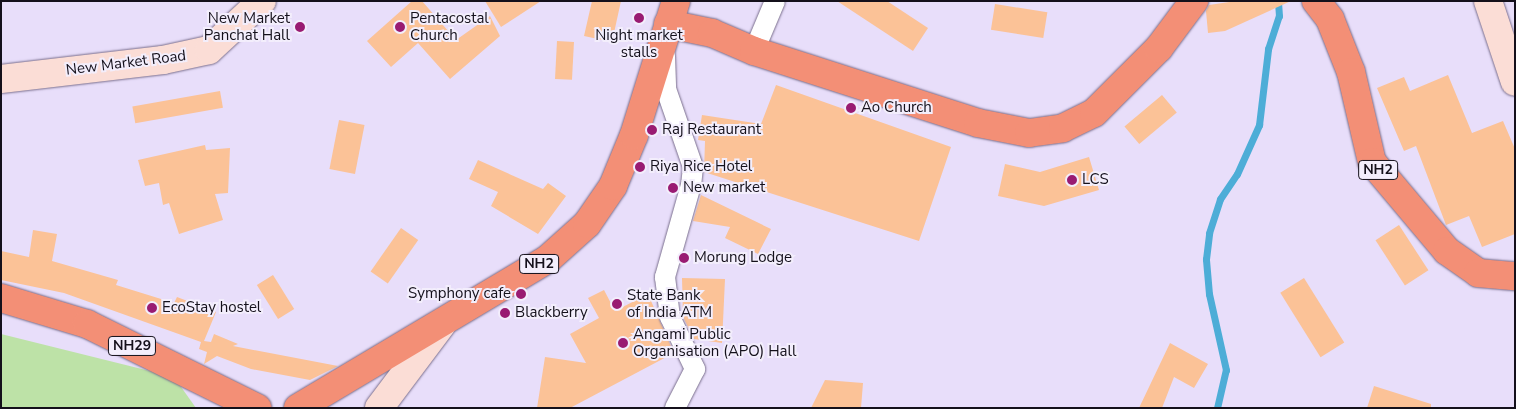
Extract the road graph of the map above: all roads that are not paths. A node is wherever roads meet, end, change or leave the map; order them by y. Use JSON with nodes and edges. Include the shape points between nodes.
{"nodes":[{"id":1,"x":262,"y":1,"type":"edge"},
{"id":2,"x":776,"y":1,"type":"edge"},
{"id":3,"x":1194,"y":1,"type":"edge"},
{"id":4,"x":1316,"y":1,"type":"edge"},
{"id":5,"x":1488,"y":1,"type":"edge"},
{"id":6,"x":672,"y":13,"type":"edge"},
{"id":7,"x":754,"y":52,"type":"junction"},
{"id":8,"x":1,"y":79,"type":"edge"},
{"id":9,"x":1515,"y":82,"type":"edge"},
{"id":10,"x":1515,"y":276,"type":"edge"},
{"id":11,"x":1,"y":298,"type":"edge"},
{"id":12,"x":442,"y":324,"type":"junction"},
{"id":13,"x":307,"y":405,"type":"edge"},
{"id":14,"x":258,"y":408,"type":"edge"},
{"id":15,"x":379,"y":408,"type":"edge"},
{"id":16,"x":675,"y":408,"type":"edge"}],
"edges":[{"from":1,"to":8,"type":"street","name":"New Market Road","via":[[209,50],[163,60]]},
{"from":2,"to":7,"type":"street"},
{"from":3,"to":7,"type":"highway","via":[[1159,48],[1094,113],[1063,128],[1029,133],[978,123]]},
{"from":4,"to":10,"type":"highway","number":"NH2","via":[[1330,19],[1352,72],[1372,162],[1448,252],[1478,273]]},
{"from":5,"to":9,"type":"street"},
{"from":6,"to":7,"type":"highway"},
{"from":6,"to":12,"type":"highway","number":"NH2","via":[[634,135],[613,186],[587,224],[548,258]]},
{"from":6,"to":16,"type":"street","via":[[664,69],[666,89],[692,168],[692,185],[665,277],[670,316],[695,369]]},
{"from":11,"to":14,"type":"highway","number":"NH29","via":[[87,324]]},
{"from":12,"to":13,"type":"highway","number":"NH2"},
{"from":12,"to":15,"type":"street"}]}
